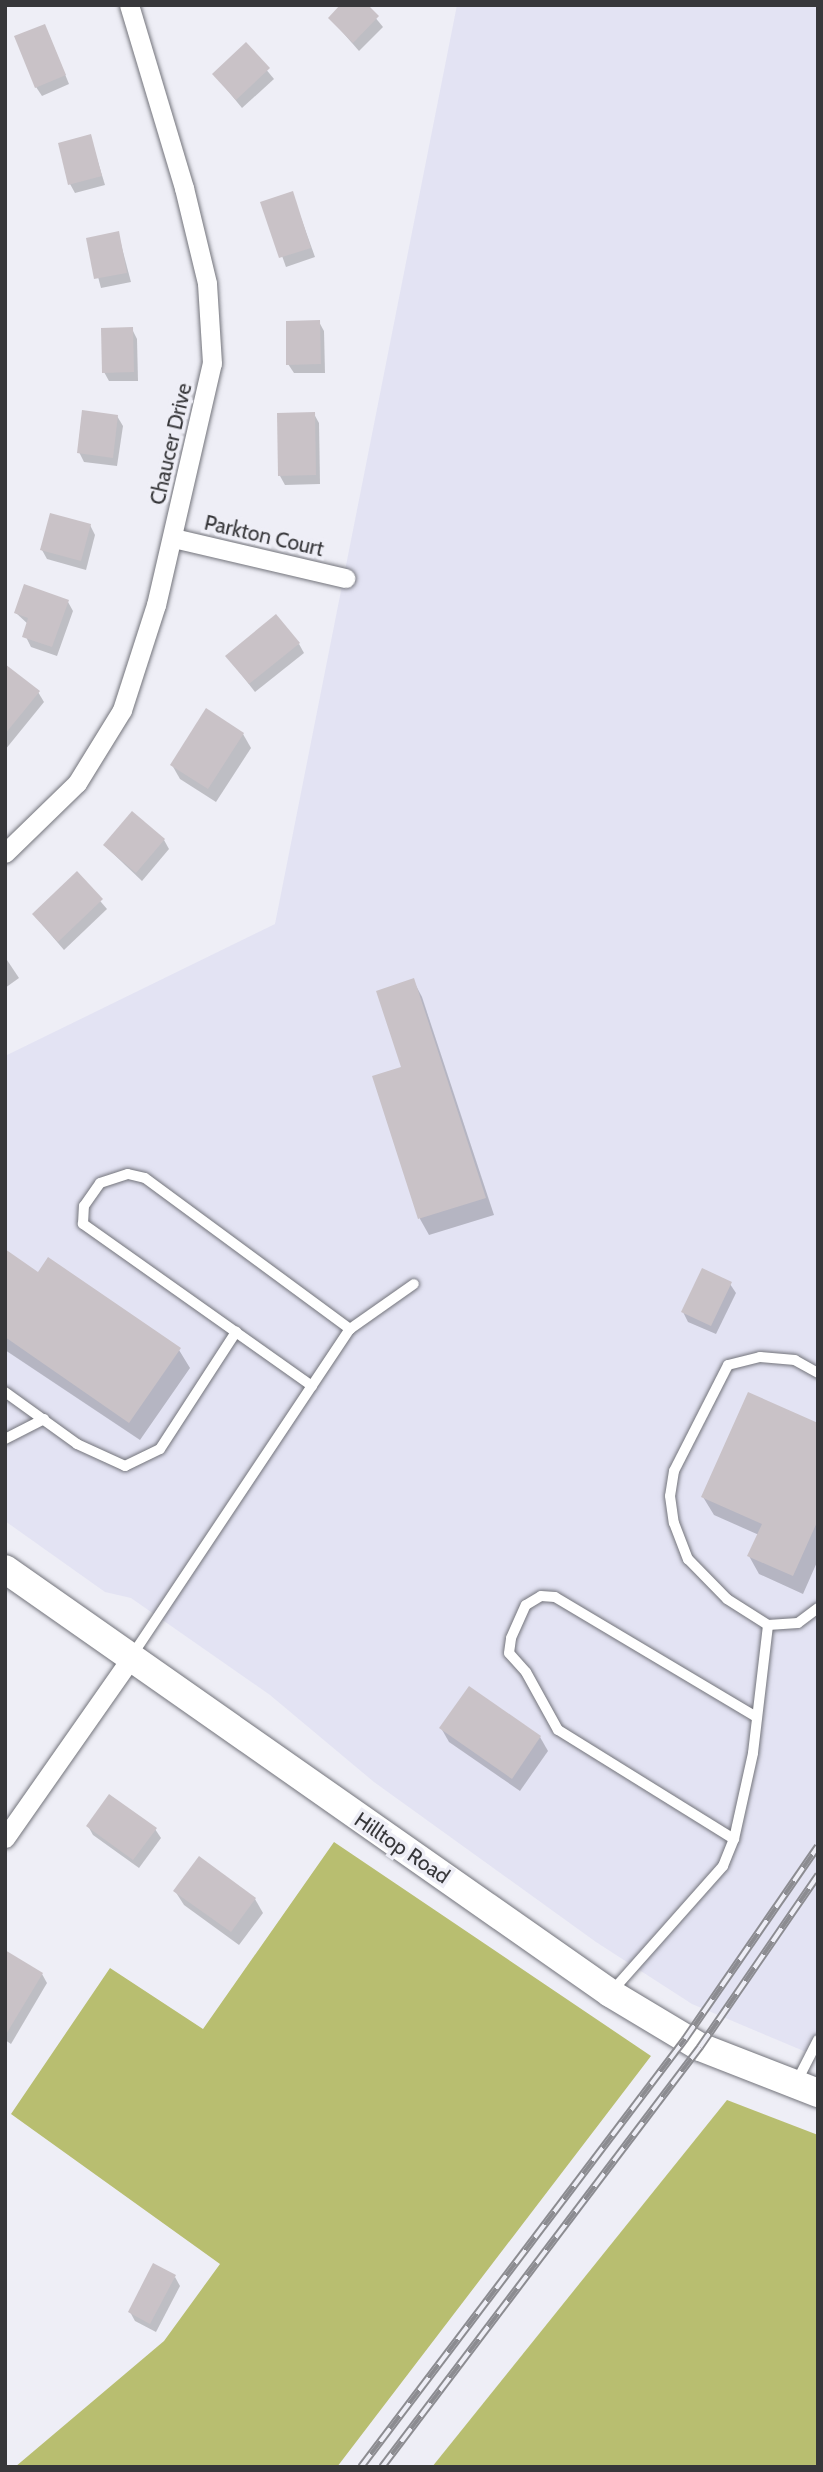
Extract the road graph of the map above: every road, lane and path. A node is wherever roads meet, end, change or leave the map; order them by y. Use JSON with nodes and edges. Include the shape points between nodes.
{"nodes":[{"id":1,"x":134,"y":7,"type":"edge"},
{"id":2,"x":173,"y":538,"type":"junction"},
{"id":3,"x":345,"y":578,"type":"dead end"},
{"id":4,"x":5,"y":853,"type":"edge"},
{"id":5,"x":414,"y":1284,"type":"dead end"},
{"id":6,"x":350,"y":1329,"type":"junction"},
{"id":7,"x":236,"y":1332,"type":"junction"},
{"id":8,"x":818,"y":1373,"type":"edge"},
{"id":9,"x":312,"y":1386,"type":"junction"},
{"id":10,"x":5,"y":1392,"type":"edge"},
{"id":11,"x":44,"y":1419,"type":"junction"},
{"id":12,"x":5,"y":1440,"type":"edge"},
{"id":13,"x":5,"y":1570,"type":"edge"},
{"id":14,"x":818,"y":1608,"type":"edge"},
{"id":15,"x":768,"y":1625,"type":"junction"},
{"id":16,"x":131,"y":1658,"type":"junction"},
{"id":17,"x":755,"y":1716,"type":"junction"},
{"id":18,"x":5,"y":1838,"type":"edge"},
{"id":19,"x":734,"y":1839,"type":"junction"},
{"id":20,"x":610,"y":1993,"type":"junction"},
{"id":21,"x":818,"y":2040,"type":"edge"},
{"id":22,"x":807,"y":2089,"type":"edge"}],
"edges":[{"from":1,"to":2,"type":"street","name":"Chaucer Drive","via":[[207,283],[212,363]]},
{"from":2,"to":3,"type":"street","name":"Parkton Court"},
{"from":2,"to":4,"type":"street","name":"Chaucer Drive","via":[[122,710],[77,783]]},
{"from":5,"to":6,"type":"lane"},
{"from":6,"to":7,"type":"lane","via":[[145,1178],[128,1174],[100,1183],[84,1206],[83,1224]]},
{"from":6,"to":9,"type":"lane"},
{"from":7,"to":9,"type":"lane"},
{"from":7,"to":11,"type":"lane","via":[[160,1449],[143,1460],[125,1466],[77,1444]]},
{"from":8,"to":15,"type":"lane","via":[[795,1360],[760,1357],[728,1365],[674,1471],[670,1496],[674,1523],[688,1559],[727,1599]]},
{"from":9,"to":16,"type":"lane"},
{"from":10,"to":11,"type":"lane"},
{"from":11,"to":12,"type":"lane"},
{"from":13,"to":16,"type":"main road","name":"Hilltop Road"},
{"from":14,"to":15,"type":"lane","via":[[798,1623]]},
{"from":15,"to":17,"type":"lane"},
{"from":16,"to":18,"type":"street"},
{"from":16,"to":20,"type":"main road","name":"Hilltop Road"},
{"from":17,"to":19,"type":"lane","via":[[753,1753]]},
{"from":17,"to":19,"type":"lane","via":[[555,1597],[541,1596],[526,1605],[511,1638],[509,1653],[526,1672],[558,1730]]},
{"from":19,"to":20,"type":"lane","via":[[723,1866]]},
{"from":20,"to":22,"type":"main road","name":"Hilltop Road","via":[[700,2047]]},
{"from":21,"to":22,"type":"lane"}]}
